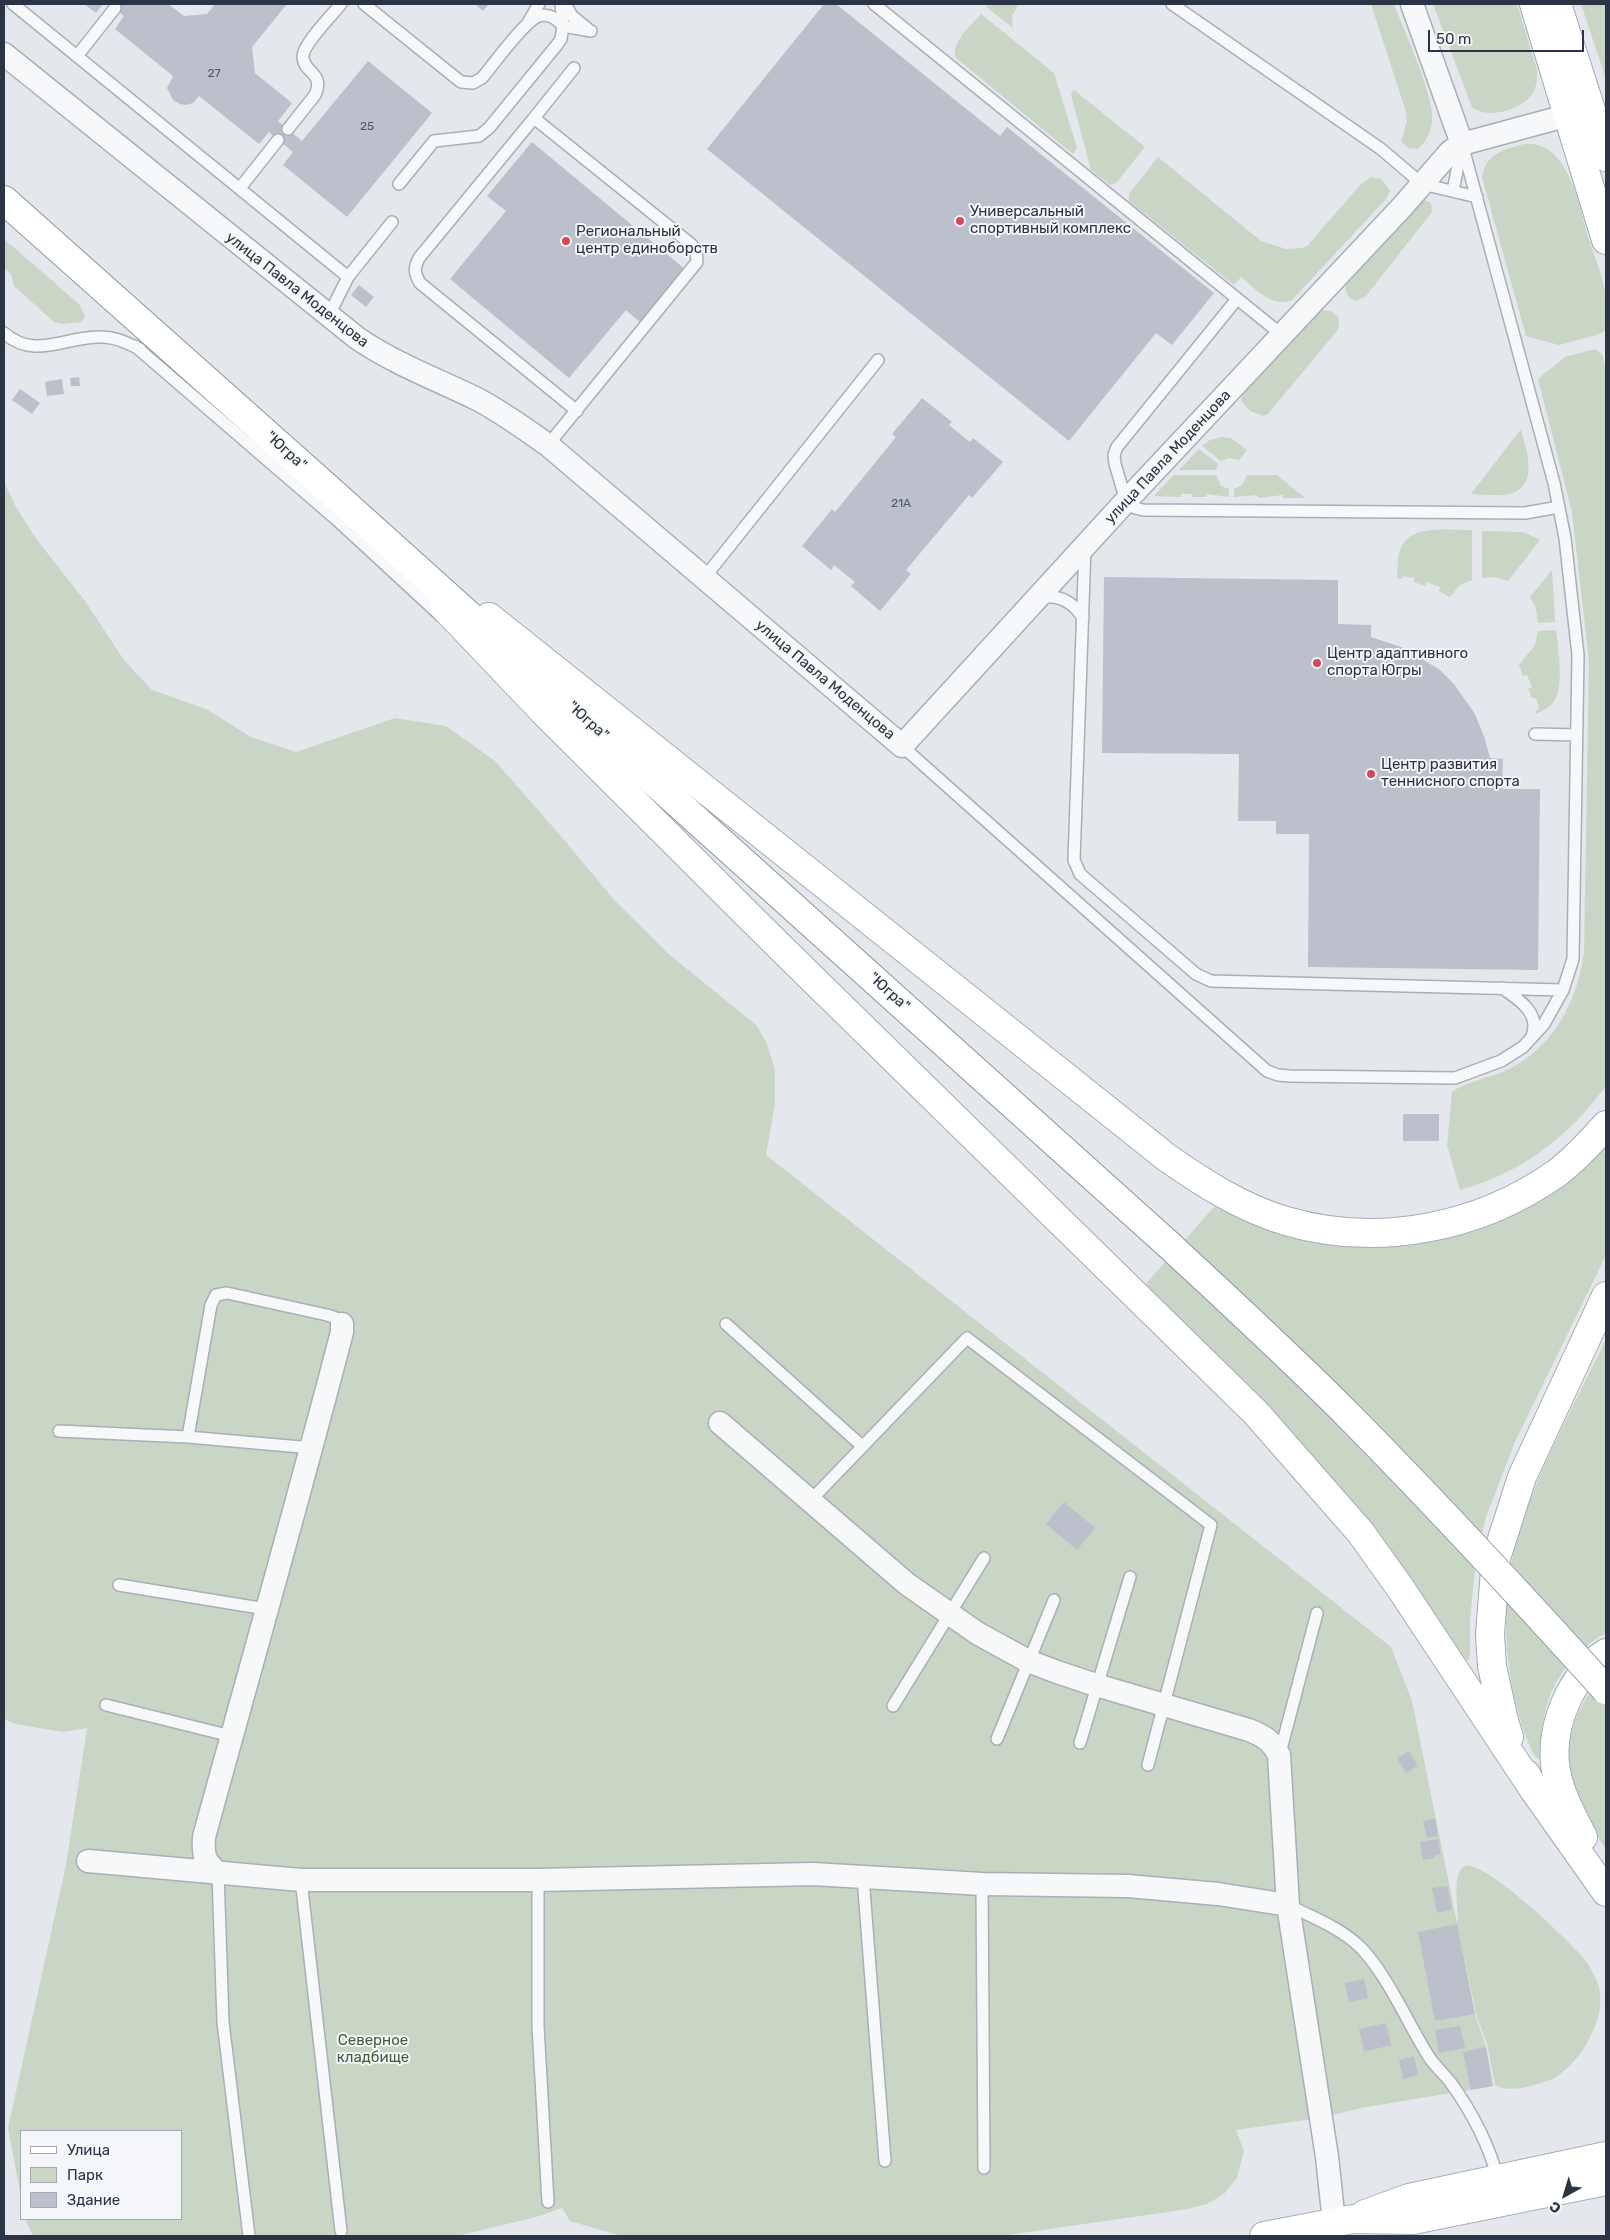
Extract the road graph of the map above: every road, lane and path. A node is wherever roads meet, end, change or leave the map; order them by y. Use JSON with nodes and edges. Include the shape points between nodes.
{"nodes":[{"id":1,"x":13,"y":4,"type":"edge"},
{"id":2,"x":342,"y":4,"type":"edge"},
{"id":3,"x":364,"y":4,"type":"edge"},
{"id":4,"x":539,"y":4,"type":"edge"},
{"id":5,"x":563,"y":4,"type":"edge"},
{"id":6,"x":874,"y":4,"type":"edge"},
{"id":7,"x":1172,"y":4,"type":"edge"},
{"id":8,"x":1412,"y":4,"type":"edge"},
{"id":9,"x":1534,"y":4,"type":"edge"},
{"id":10,"x":1557,"y":4,"type":"edge"},
{"id":11,"x":115,"y":8,"type":"dead end"},
{"id":12,"x":528,"y":23,"type":"junction"},
{"id":13,"x":563,"y":26,"type":"junction"},
{"id":14,"x":4,"y":54,"type":"edge"},
{"id":15,"x":77,"y":56,"type":"junction"},
{"id":16,"x":574,"y":68,"type":"dead end"},
{"id":17,"x":1569,"y":115,"type":"junction"},
{"id":18,"x":534,"y":118,"type":"junction"},
{"id":19,"x":288,"y":129,"type":"dead end"},
{"id":20,"x":278,"y":140,"type":"dead end"},
{"id":21,"x":1462,"y":144,"type":"junction"},
{"id":22,"x":1606,"y":157,"type":"edge"},
{"id":23,"x":399,"y":184,"type":"dead end"},
{"id":24,"x":1422,"y":184,"type":"junction"},
{"id":25,"x":240,"y":188,"type":"junction"},
{"id":26,"x":1453,"y":191,"type":"junction"},
{"id":27,"x":1477,"y":197,"type":"junction"},
{"id":28,"x":4,"y":200,"type":"edge"},
{"id":29,"x":392,"y":222,"type":"dead end"},
{"id":30,"x":1606,"y":240,"type":"edge"},
{"id":31,"x":348,"y":277,"type":"junction"},
{"id":32,"x":1237,"y":299,"type":"junction"},
{"id":33,"x":328,"y":317,"type":"junction"},
{"id":34,"x":4,"y":333,"type":"edge"},
{"id":35,"x":1282,"y":335,"type":"junction"},
{"id":36,"x":135,"y":346,"type":"junction"},
{"id":37,"x":878,"y":360,"type":"dead end"},
{"id":38,"x":224,"y":395,"type":"junction"},
{"id":39,"x":577,"y":411,"type":"junction"},
{"id":40,"x":548,"y":445,"type":"junction"},
{"id":41,"x":333,"y":493,"type":"junction"},
{"id":42,"x":1126,"y":502,"type":"junction"},
{"id":43,"x":1559,"y":506,"type":"junction"},
{"id":44,"x":1085,"y":547,"type":"junction"},
{"id":45,"x":704,"y":577,"type":"junction"},
{"id":46,"x":1036,"y":599,"type":"junction"},
{"id":47,"x":1083,"y":618,"type":"junction"},
{"id":48,"x":544,"y":712,"type":"junction"},
{"id":49,"x":1534,"y":734,"type":"dead end"},
{"id":50,"x":1577,"y":735,"type":"junction"},
{"id":51,"x":902,"y":746,"type":"junction"},
{"id":52,"x":1502,"y":988,"type":"junction"},
{"id":53,"x":1563,"y":990,"type":"junction"},
{"id":54,"x":1523,"y":1047,"type":"junction"},
{"id":55,"x":1606,"y":1125,"type":"edge"},
{"id":56,"x":1606,"y":1296,"type":"edge"},
{"id":57,"x":342,"y":1324,"type":"joint"},
{"id":58,"x":726,"y":1324,"type":"dead end"},
{"id":59,"x":720,"y":1423,"type":"dead end"},
{"id":60,"x":58,"y":1431,"type":"dead end"},
{"id":61,"x":188,"y":1436,"type":"junction"},
{"id":62,"x":862,"y":1446,"type":"junction"},
{"id":63,"x":312,"y":1448,"type":"junction"},
{"id":64,"x":811,"y":1500,"type":"junction"},
{"id":65,"x":984,"y":1558,"type":"dead end"},
{"id":66,"x":1130,"y":1577,"type":"dead end"},
{"id":67,"x":120,"y":1585,"type":"dead end"},
{"id":68,"x":1054,"y":1600,"type":"dead end"},
{"id":69,"x":266,"y":1609,"type":"junction"},
{"id":70,"x":1317,"y":1613,"type":"dead end"},
{"id":71,"x":950,"y":1615,"type":"junction"},
{"id":72,"x":1606,"y":1653,"type":"edge"},
{"id":73,"x":1028,"y":1661,"type":"junction"},
{"id":74,"x":1096,"y":1686,"type":"junction"},
{"id":75,"x":1606,"y":1690,"type":"edge"},
{"id":76,"x":106,"y":1705,"type":"dead end"},
{"id":77,"x":1165,"y":1705,"type":"junction"},
{"id":78,"x":893,"y":1706,"type":"dead end"},
{"id":79,"x":231,"y":1736,"type":"junction"},
{"id":80,"x":997,"y":1739,"type":"dead end"},
{"id":81,"x":1080,"y":1742,"type":"dead end"},
{"id":82,"x":1279,"y":1755,"type":"junction"},
{"id":83,"x":1148,"y":1765,"type":"dead end"},
{"id":84,"x":1534,"y":1790,"type":"junction"},
{"id":85,"x":88,"y":1861,"type":"dead end"},
{"id":86,"x":218,"y":1873,"type":"junction"},
{"id":87,"x":863,"y":1877,"type":"junction"},
{"id":88,"x":301,"y":1880,"type":"junction"},
{"id":89,"x":538,"y":1880,"type":"junction"},
{"id":90,"x":1606,"y":1880,"type":"edge"},
{"id":91,"x":982,"y":1884,"type":"junction"},
{"id":92,"x":1606,"y":1892,"type":"edge"},
{"id":93,"x":1288,"y":1905,"type":"junction"},
{"id":94,"x":1606,"y":2156,"type":"edge"},
{"id":95,"x":885,"y":2161,"type":"dead end"},
{"id":96,"x":984,"y":2168,"type":"dead end"},
{"id":97,"x":1606,"y":2181,"type":"edge"},
{"id":98,"x":1500,"y":2191,"type":"junction"},
{"id":99,"x":548,"y":2202,"type":"dead end"},
{"id":100,"x":1344,"y":2221,"type":"junction"},
{"id":101,"x":341,"y":2231,"type":"dead end"},
{"id":102,"x":249,"y":2236,"type":"edge"},
{"id":103,"x":1264,"y":2236,"type":"edge"}],
"edges":[{"from":1,"to":15,"type":"lane"},
{"from":2,"to":19,"type":"lane","via":[[306,46],[304,61],[315,75],[318,88]]},
{"from":3,"to":12,"type":"lane","via":[[461,82],[473,83],[482,78]]},
{"from":4,"to":12,"type":"lane"},
{"from":5,"to":13,"type":"lane"},
{"from":5,"to":13,"type":"lane","via":[[591,31]]},
{"from":6,"to":32,"type":"lane"},
{"from":7,"to":24,"type":"lane","via":[[1381,149]]},
{"from":8,"to":21,"type":"street"},
{"from":9,"to":17,"type":"main road"},
{"from":10,"to":22,"type":"main road"},
{"from":11,"to":15,"type":"lane"},
{"from":12,"to":13,"type":"lane","via":[[546,15]]},
{"from":13,"to":23,"type":"lane","via":[[556,46],[489,128],[479,136],[434,141]]},
{"from":14,"to":33,"type":"street","name":"улица Павла Моденцова"},
{"from":15,"to":25,"type":"lane"},
{"from":16,"to":18,"type":"lane"},
{"from":17,"to":21,"type":"street","name":"улица Павла Моденцова"},
{"from":17,"to":30,"type":"main road"},
{"from":18,"to":39,"type":"lane","via":[[419,258],[415,274],[420,283]]},
{"from":18,"to":39,"type":"lane","via":[[692,245],[698,256],[694,269]]},
{"from":20,"to":25,"type":"lane"},
{"from":21,"to":24,"type":"street","name":"улица Павла Моденцова","via":[[1450,152]]},
{"from":21,"to":26,"type":"lane"},
{"from":21,"to":27,"type":"lane"},
{"from":24,"to":26,"type":"lane"},
{"from":24,"to":35,"type":"street","name":"улица Павла Моденцова"},
{"from":25,"to":31,"type":"lane"},
{"from":26,"to":27,"type":"lane"},
{"from":27,"to":43,"type":"lane"},
{"from":28,"to":38,"type":"main road","name":"\"Югра\""},
{"from":29,"to":31,"type":"lane"},
{"from":31,"to":33,"type":"lane"},
{"from":32,"to":35,"type":"lane"},
{"from":32,"to":42,"type":"lane","via":[[1117,447],[1115,464]]},
{"from":33,"to":40,"type":"street","name":"улица Павла Моденцова","via":[[378,353],[477,400]]},
{"from":34,"to":36,"type":"lane","via":[[25,346],[100,336]]},
{"from":35,"to":42,"type":"street","name":"улица Павла Моденцова"},
{"from":36,"to":38,"type":"lane"},
{"from":36,"to":48,"type":"lane","via":[[337,520]]},
{"from":37,"to":45,"type":"lane"},
{"from":38,"to":41,"type":"main road","name":"\"Югра\""},
{"from":39,"to":40,"type":"lane"},
{"from":40,"to":45,"type":"street","name":"улица Павла Моденцова"},
{"from":41,"to":48,"type":"main road"},
{"from":41,"to":55,"type":"main road","via":[[1166,1157],[1245,1205],[1285,1221],[1324,1230],[1376,1233],[1426,1229],[1493,1209],[1529,1191],[1558,1172]]},
{"from":41,"to":75,"type":"main road","name":"\"Югра\"","bridge":true,"via":[[1262,1331],[1480,1552]]},
{"from":42,"to":43,"type":"lane","via":[[1135,508],[1150,510],[1525,513]]},
{"from":42,"to":44,"type":"street","name":"улица Павла Моденцова"},
{"from":43,"to":50,"type":"lane","via":[[1578,655]]},
{"from":44,"to":46,"type":"street","name":"улица Павла Моденцова"},
{"from":44,"to":47,"type":"lane"},
{"from":45,"to":51,"type":"street","name":"улица Павла Моденцова"},
{"from":46,"to":47,"type":"lane","via":[[1055,596],[1078,610]]},
{"from":46,"to":51,"type":"street","name":"улица Павла Моденцова"},
{"from":47,"to":52,"type":"lane","via":[[1074,860],[1080,874],[1196,974],[1211,981]]},
{"from":48,"to":84,"type":"main road","via":[[1256,1413],[1361,1533]]},
{"from":49,"to":50,"type":"lane"},
{"from":50,"to":53,"type":"lane","via":[[1573,959]]},
{"from":51,"to":54,"type":"lane","via":[[1267,1071],[1290,1076],[1455,1078],[1502,1062]]},
{"from":52,"to":53,"type":"lane"},
{"from":52,"to":54,"type":"lane","via":[[1518,998],[1532,1014],[1535,1024],[1533,1035]]},
{"from":53,"to":54,"type":"lane","via":[[1544,1024]]},
{"from":56,"to":84,"type":"main road","via":[[1522,1477],[1496,1558],[1490,1634],[1492,1666],[1504,1721],[1518,1760]]},
{"from":57,"to":61,"type":"lane","via":[[327,1314],[227,1293],[216,1295],[211,1305]]},
{"from":57,"to":63,"type":"street"},
{"from":58,"to":62,"type":"lane"},
{"from":59,"to":64,"type":"street"},
{"from":60,"to":61,"type":"lane"},
{"from":61,"to":63,"type":"lane"},
{"from":62,"to":64,"type":"lane"},
{"from":62,"to":77,"type":"lane","via":[[967,1338],[1211,1525]]},
{"from":63,"to":69,"type":"street"},
{"from":64,"to":71,"type":"street","via":[[907,1584]]},
{"from":65,"to":71,"type":"lane"},
{"from":66,"to":74,"type":"lane"},
{"from":67,"to":69,"type":"lane"},
{"from":68,"to":73,"type":"lane"},
{"from":69,"to":79,"type":"street"},
{"from":70,"to":82,"type":"lane"},
{"from":71,"to":73,"type":"street"},
{"from":71,"to":78,"type":"lane"},
{"from":72,"to":90,"type":"main road","via":[[1588,1669],[1566,1701],[1559,1720],[1555,1751],[1563,1793]]},
{"from":73,"to":74,"type":"street"},
{"from":73,"to":80,"type":"lane"},
{"from":74,"to":77,"type":"street"},
{"from":74,"to":81,"type":"lane"},
{"from":76,"to":79,"type":"lane"},
{"from":77,"to":82,"type":"street","via":[[1263,1736]]},
{"from":77,"to":83,"type":"lane"},
{"from":79,"to":86,"type":"street","via":[[204,1837],[207,1863]]},
{"from":82,"to":93,"type":"street"},
{"from":84,"to":92,"type":"main road"},
{"from":85,"to":86,"type":"street"},
{"from":86,"to":88,"type":"street"},
{"from":86,"to":102,"type":"lane","via":[[223,2022]]},
{"from":87,"to":89,"type":"street","via":[[813,1874]]},
{"from":87,"to":91,"type":"street"},
{"from":87,"to":95,"type":"lane"},
{"from":88,"to":89,"type":"street"},
{"from":88,"to":101,"type":"lane"},
{"from":89,"to":99,"type":"lane","via":[[538,2026]]},
{"from":91,"to":93,"type":"street","via":[[1128,1886],[1218,1894]]},
{"from":91,"to":96,"type":"lane"},
{"from":93,"to":98,"type":"lane","via":[[1335,1929],[1359,1946],[1372,1961],[1430,2059],[1451,2083],[1478,2129],[1489,2152]]},
{"from":93,"to":100,"type":"street","via":[[1327,2157]]},
{"from":94,"to":98,"type":"main road"},
{"from":97,"to":98,"type":"main road"},
{"from":98,"to":100,"type":"main road","via":[[1409,2198]]},
{"from":100,"to":103,"type":"main road"}]}
